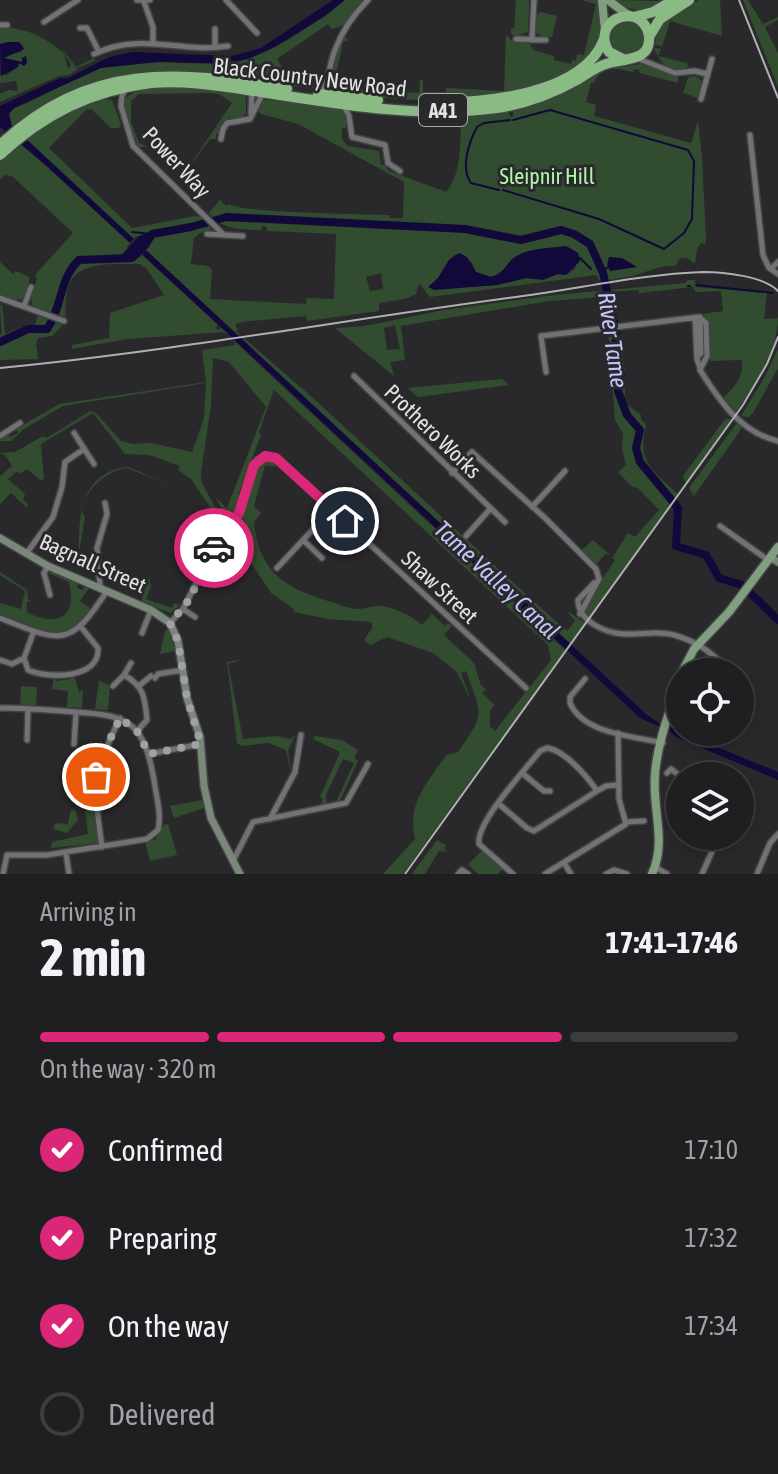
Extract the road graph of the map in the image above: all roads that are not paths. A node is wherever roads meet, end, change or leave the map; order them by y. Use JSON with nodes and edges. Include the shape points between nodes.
{"nodes":[{"id":1,"x":78,"y":0,"type":"edge"},
{"id":2,"x":226,"y":0,"type":"edge"},
{"id":3,"x":368,"y":0,"type":"edge"},
{"id":4,"x":534,"y":0,"type":"edge"},
{"id":5,"x":605,"y":0,"type":"edge"},
{"id":6,"x":674,"y":0,"type":"edge"},
{"id":7,"x":689,"y":0,"type":"edge"},
{"id":8,"x":144,"y":1,"type":"edge"},
{"id":9,"x":631,"y":16,"type":"junction"},
{"id":10,"x":44,"y":22,"type":"dead end"},
{"id":11,"x":86,"y":26,"type":"dead end"},
{"id":12,"x":215,"y":29,"type":"dead end"},
{"id":13,"x":257,"y":33,"type":"dead end"},
{"id":14,"x":604,"y":36,"type":"junction"},
{"id":15,"x":516,"y":39,"type":"dead end"},
{"id":16,"x":532,"y":40,"type":"junction"},
{"id":17,"x":546,"y":40,"type":"dead end"},
{"id":18,"x":648,"y":40,"type":"junction"},
{"id":19,"x":153,"y":42,"type":"junction"},
{"id":20,"x":228,"y":46,"type":"dead end"},
{"id":21,"x":215,"y":47,"type":"junction"},
{"id":22,"x":712,"y":59,"type":"dead end"},
{"id":23,"x":629,"y":60,"type":"junction"},
{"id":24,"x":658,"y":65,"type":"junction"},
{"id":25,"x":707,"y":74,"type":"junction"},
{"id":26,"x":327,"y":80,"type":"junction"},
{"id":27,"x":127,"y":87,"type":"junction"},
{"id":28,"x":268,"y":89,"type":"junction"},
{"id":29,"x":104,"y":93,"type":"junction"},
{"id":30,"x":249,"y":94,"type":"junction"},
{"id":31,"x":317,"y":94,"type":"junction"},
{"id":32,"x":701,"y":99,"type":"dead end"},
{"id":33,"x":338,"y":100,"type":"junction"},
{"id":34,"x":121,"y":106,"type":"junction"},
{"id":35,"x":363,"y":106,"type":"junction"},
{"id":36,"x":251,"y":115,"type":"junction"},
{"id":37,"x":349,"y":116,"type":"junction"},
{"id":38,"x":22,"y":131,"type":"junction"},
{"id":39,"x":750,"y":135,"type":"dead end"},
{"id":40,"x":221,"y":139,"type":"dead end"},
{"id":41,"x":7,"y":141,"type":"edge"},
{"id":42,"x":0,"y":155,"type":"edge"},
{"id":43,"x":400,"y":171,"type":"dead end"},
{"id":44,"x":222,"y":233,"type":"junction"},
{"id":45,"x":207,"y":234,"type":"dead end"},
{"id":46,"x":243,"y":236,"type":"dead end"},
{"id":47,"x":778,"y":262,"type":"edge"},
{"id":48,"x":771,"y":269,"type":"junction"},
{"id":49,"x":778,"y":274,"type":"edge"},
{"id":50,"x":31,"y":287,"type":"dead end"},
{"id":51,"x":0,"y":298,"type":"edge"},
{"id":52,"x":24,"y":306,"type":"junction"},
{"id":53,"x":698,"y":318,"type":"junction"},
{"id":54,"x":64,"y":321,"type":"dead end"},
{"id":55,"x":700,"y":370,"type":"junction"},
{"id":56,"x":546,"y":372,"type":"dead end"},
{"id":57,"x":354,"y":376,"type":"dead end"},
{"id":58,"x":20,"y":423,"type":"dead end"},
{"id":59,"x":0,"y":426,"type":"edge"},
{"id":60,"x":74,"y":433,"type":"dead end"},
{"id":61,"x":2,"y":434,"type":"edge"},
{"id":62,"x":778,"y":441,"type":"edge"},
{"id":63,"x":84,"y":449,"type":"junction"},
{"id":64,"x":94,"y":464,"type":"dead end"},
{"id":65,"x":565,"y":471,"type":"dead end"},
{"id":66,"x":452,"y":473,"type":"junction"},
{"id":67,"x":105,"y":503,"type":"dead end"},
{"id":68,"x":532,"y":507,"type":"junction"},
{"id":69,"x":332,"y":509,"type":"junction"},
{"id":70,"x":490,"y":509,"type":"junction"},
{"id":71,"x":505,"y":522,"type":"dead end"},
{"id":72,"x":720,"y":526,"type":"dead end"},
{"id":73,"x":466,"y":536,"type":"dead end"},
{"id":74,"x":0,"y":538,"type":"edge"},
{"id":75,"x":303,"y":540,"type":"junction"},
{"id":76,"x":778,"y":547,"type":"edge"},
{"id":77,"x":26,"y":554,"type":"junction"},
{"id":78,"x":322,"y":558,"type":"dead end"},
{"id":79,"x":774,"y":559,"type":"edge"},
{"id":80,"x":48,"y":566,"type":"junction"},
{"id":81,"x":277,"y":568,"type":"dead end"},
{"id":82,"x":103,"y":590,"type":"junction"},
{"id":83,"x":50,"y":595,"type":"dead end"},
{"id":84,"x":183,"y":609,"type":"junction"},
{"id":85,"x":151,"y":610,"type":"junction"},
{"id":86,"x":195,"y":617,"type":"dead end"},
{"id":87,"x":0,"y":618,"type":"edge"},
{"id":88,"x":170,"y":623,"type":"junction"},
{"id":89,"x":81,"y":627,"type":"junction"},
{"id":90,"x":34,"y":631,"type":"junction"},
{"id":91,"x":142,"y":633,"type":"dead end"},
{"id":92,"x":700,"y":644,"type":"junction"},
{"id":93,"x":24,"y":658,"type":"junction"},
{"id":94,"x":692,"y":658,"type":"edge"},
{"id":95,"x":716,"y":658,"type":"edge"},
{"id":96,"x":0,"y":660,"type":"edge"},
{"id":97,"x":131,"y":663,"type":"dead end"},
{"id":98,"x":183,"y":670,"type":"junction"},
{"id":99,"x":124,"y":675,"type":"junction"},
{"id":100,"x":572,"y":679,"type":"dead end"},
{"id":101,"x":585,"y":679,"type":"dead end"},
{"id":102,"x":140,"y":685,"type":"junction"},
{"id":103,"x":113,"y":686,"type":"dead end"},
{"id":104,"x":578,"y":686,"type":"junction"},
{"id":105,"x":526,"y":688,"type":"dead end"},
{"id":106,"x":0,"y":708,"type":"edge"},
{"id":107,"x":28,"y":709,"type":"junction"},
{"id":108,"x":76,"y":712,"type":"junction"},
{"id":109,"x":120,"y":718,"type":"junction"},
{"id":110,"x":137,"y":731,"type":"junction"},
{"id":111,"x":666,"y":731,"type":"edge"},
{"id":112,"x":618,"y":733,"type":"junction"},
{"id":113,"x":301,"y":735,"type":"dead end"},
{"id":114,"x":664,"y":738,"type":"junction"},
{"id":115,"x":27,"y":740,"type":"dead end"},
{"id":116,"x":74,"y":744,"type":"dead end"},
{"id":117,"x":201,"y":744,"type":"junction"},
{"id":118,"x":149,"y":754,"type":"junction"},
{"id":119,"x":368,"y":764,"type":"dead end"},
{"id":120,"x":522,"y":773,"type":"junction"},
{"id":121,"x":618,"y":785,"type":"junction"},
{"id":122,"x":550,"y":791,"type":"dead end"},
{"id":123,"x":597,"y":791,"type":"junction"},
{"id":124,"x":499,"y":804,"type":"junction"},
{"id":125,"x":270,"y":820,"type":"junction"},
{"id":126,"x":644,"y":821,"type":"dead end"},
{"id":127,"x":626,"y":822,"type":"junction"},
{"id":128,"x":778,"y":834,"type":"edge"},
{"id":129,"x":102,"y":847,"type":"junction"},
{"id":130,"x":713,"y":850,"type":"edge"},
{"id":131,"x":66,"y":853,"type":"junction"},
{"id":132,"x":4,"y":854,"type":"edge"},
{"id":133,"x":232,"y":862,"type":"junction"},
{"id":134,"x":564,"y":863,"type":"junction"},
{"id":135,"x":658,"y":871,"type":"edge"},
{"id":136,"x":760,"y":873,"type":"edge"},
{"id":137,"x":3,"y":874,"type":"edge"},
{"id":138,"x":69,"y":874,"type":"edge"},
{"id":139,"x":240,"y":874,"type":"edge"},
{"id":140,"x":458,"y":874,"type":"edge"},
{"id":141,"x":468,"y":874,"type":"edge"},
{"id":142,"x":513,"y":874,"type":"edge"},
{"id":143,"x":545,"y":874,"type":"edge"},
{"id":144,"x":571,"y":874,"type":"edge"},
{"id":145,"x":606,"y":874,"type":"edge"},
{"id":146,"x":627,"y":874,"type":"edge"},
{"id":147,"x":702,"y":874,"type":"edge"}],
"edges":[{"from":1,"to":10,"type":"street"},
{"from":2,"to":13,"type":"street"},
{"from":3,"to":26,"type":"street","via":[[343,32]]},
{"from":4,"to":16,"type":"street"},
{"from":5,"to":9,"type":"main road"},
{"from":5,"to":14,"type":"main road"},
{"from":6,"to":9,"type":"highway","number":"A41"},
{"from":7,"to":18,"type":"highway","number":"A41","via":[[660,19]]},
{"from":8,"to":19,"type":"street"},
{"from":9,"to":14,"type":"highway","number":"A41","via":[[615,19]]},
{"from":9,"to":18,"type":"highway","via":[[645,25]]},
{"from":11,"to":19,"type":"street","via":[[97,53]]},
{"from":12,"to":21,"type":"street"},
{"from":14,"to":23,"type":"highway","via":[[612,55]]},
{"from":14,"to":33,"type":"highway","name":"Black Country New Road","number":"A41","via":[[594,57],[575,72],[506,99]]},
{"from":15,"to":16,"type":"street"},
{"from":16,"to":17,"type":"street"},
{"from":18,"to":23,"type":"highway","number":"A41","via":[[642,54]]},
{"from":18,"to":24,"type":"street"},
{"from":19,"to":21,"type":"street"},
{"from":20,"to":21,"type":"street"},
{"from":22,"to":25,"type":"street"},
{"from":23,"to":24,"type":"street"},
{"from":23,"to":35,"type":"highway","name":"Black Country New Road","number":"A41","via":[[606,64],[538,98],[498,107],[452,111]]},
{"from":24,"to":25,"type":"street","via":[[675,73]]},
{"from":25,"to":32,"type":"street"},
{"from":26,"to":31,"type":"street"},
{"from":26,"to":33,"type":"street"},
{"from":27,"to":29,"type":"highway","name":"Black Country New Road","number":"A41"},
{"from":27,"to":30,"type":"highway","name":"Black Country New Road","number":"A41","via":[[177,82]]},
{"from":27,"to":34,"type":"street"},
{"from":28,"to":30,"type":"highway","name":"Black Country New Road","number":"A41"},
{"from":28,"to":31,"type":"highway","name":"Black Country New Road","number":"A41"},
{"from":28,"to":33,"type":"highway","name":"Black Country New Road","number":"A41"},
{"from":28,"to":36,"type":"street"},
{"from":28,"to":38,"type":"highway","name":"Black Country New Road","number":"A41","via":[[204,76],[145,76],[71,97]]},
{"from":29,"to":34,"type":"street"},
{"from":29,"to":38,"type":"highway","name":"Black Country New Road","number":"A41"},
{"from":30,"to":36,"type":"street"},
{"from":31,"to":33,"type":"highway","name":"Black Country New Road","number":"A41"},
{"from":33,"to":35,"type":"highway","name":"Black Country New Road","number":"A41"},
{"from":33,"to":37,"type":"street"},
{"from":34,"to":44,"type":"street","name":"Power Way","via":[[133,146]]},
{"from":35,"to":37,"type":"street"},
{"from":36,"to":40,"type":"street","via":[[246,122],[227,123]]},
{"from":37,"to":43,"type":"street","via":[[352,137],[385,145],[388,163]]},
{"from":38,"to":41,"type":"highway","name":"Black Country New Road","number":"A41"},
{"from":39,"to":48,"type":"street","via":[[762,250]]},
{"from":41,"to":42,"type":"highway","name":"Black Country New Road","number":"A41"},
{"from":44,"to":45,"type":"street","name":"Power Way"},
{"from":44,"to":46,"type":"street","name":"Power Way"},
{"from":47,"to":48,"type":"street"},
{"from":48,"to":49,"type":"street"},
{"from":50,"to":52,"type":"street"},
{"from":51,"to":52,"type":"street"},
{"from":52,"to":54,"type":"street"},
{"from":53,"to":55,"type":"street"},
{"from":53,"to":55,"type":"street","via":[[706,323],[707,356]]},
{"from":53,"to":56,"type":"street","via":[[541,336]]},
{"from":55,"to":62,"type":"street","via":[[729,412]]},
{"from":57,"to":66,"type":"street","name":"Prothero Works"},
{"from":58,"to":61,"type":"street"},
{"from":59,"to":61,"type":"street"},
{"from":60,"to":63,"type":"street"},
{"from":63,"to":64,"type":"street"},
{"from":63,"to":77,"type":"street","via":[[65,462],[53,517]]},
{"from":65,"to":68,"type":"street"},
{"from":66,"to":68,"type":"street","via":[[472,452]]},
{"from":66,"to":70,"type":"street","name":"Prothero Works"},
{"from":67,"to":82,"type":"street","via":[[97,548]]},
{"from":68,"to":92,"type":"street","via":[[596,569],[599,579],[578,600],[580,614],[588,621],[621,634],[670,633]]},
{"from":69,"to":75,"type":"street"},
{"from":69,"to":84,"type":"street","name":"Shaw Street","via":[[276,458],[261,457],[239,513]]},
{"from":69,"to":105,"type":"street","name":"Shaw Street"},
{"from":70,"to":71,"type":"street","name":"Prothero Works"},
{"from":70,"to":73,"type":"street"},
{"from":72,"to":79,"type":"street"},
{"from":74,"to":77,"type":"street","name":"Bagnall Street"},
{"from":75,"to":78,"type":"street"},
{"from":75,"to":81,"type":"street"},
{"from":76,"to":79,"type":"main road"},
{"from":77,"to":80,"type":"street","name":"Bagnall Street"},
{"from":79,"to":92,"type":"main road"},
{"from":80,"to":82,"type":"street","name":"Bagnall Street"},
{"from":80,"to":83,"type":"street","via":[[44,573]]},
{"from":82,"to":85,"type":"street","name":"Bagnall Street"},
{"from":82,"to":89,"type":"street"},
{"from":84,"to":86,"type":"street"},
{"from":84,"to":88,"type":"street","name":"Shaw Street"},
{"from":85,"to":88,"type":"street","name":"Bagnall Street"},
{"from":85,"to":91,"type":"street"},
{"from":87,"to":90,"type":"street"},
{"from":88,"to":98,"type":"street"},
{"from":89,"to":90,"type":"street","via":[[59,636]]},
{"from":89,"to":93,"type":"street","via":[[99,651],[93,666],[69,674],[39,674],[28,670]]},
{"from":90,"to":93,"type":"street"},
{"from":92,"to":94,"type":"main road"},
{"from":92,"to":95,"type":"street"},
{"from":93,"to":96,"type":"street","via":[[12,664]]},
{"from":97,"to":99,"type":"street"},
{"from":98,"to":102,"type":"street","via":[[158,674]]},
{"from":98,"to":117,"type":"street"},
{"from":99,"to":102,"type":"street"},
{"from":99,"to":103,"type":"street"},
{"from":100,"to":104,"type":"street"},
{"from":101,"to":104,"type":"street"},
{"from":102,"to":110,"type":"street","via":[[147,720]]},
{"from":104,"to":112,"type":"street","via":[[570,709],[584,721]]},
{"from":106,"to":107,"type":"street"},
{"from":107,"to":108,"type":"street"},
{"from":107,"to":115,"type":"street"},
{"from":108,"to":109,"type":"street"},
{"from":108,"to":116,"type":"street"},
{"from":109,"to":110,"type":"street"},
{"from":109,"to":129,"type":"street","via":[[96,777]]},
{"from":110,"to":118,"type":"street"},
{"from":111,"to":114,"type":"main road"},
{"from":112,"to":114,"type":"street"},
{"from":112,"to":121,"type":"street"},
{"from":113,"to":125,"type":"street","via":[[295,772]]},
{"from":114,"to":135,"type":"main road","via":[[658,781],[664,836]]},
{"from":117,"to":118,"type":"street"},
{"from":117,"to":133,"type":"street","via":[[211,818]]},
{"from":118,"to":129,"type":"street","via":[[158,830],[147,839]]},
{"from":119,"to":125,"type":"street","via":[[346,803]]},
{"from":120,"to":122,"type":"street"},
{"from":120,"to":123,"type":"street","via":[[540,751],[552,748]]},
{"from":120,"to":124,"type":"street"},
{"from":121,"to":123,"type":"street"},
{"from":121,"to":127,"type":"street"},
{"from":123,"to":124,"type":"street","via":[[534,831]]},
{"from":124,"to":142,"type":"street","via":[[478,839]]},
{"from":125,"to":133,"type":"street","via":[[250,825]]},
{"from":126,"to":127,"type":"street"},
{"from":127,"to":134,"type":"street"},
{"from":128,"to":136,"type":"street"},
{"from":129,"to":131,"type":"street"},
{"from":130,"to":147,"type":"street"},
{"from":131,"to":132,"type":"street"},
{"from":131,"to":138,"type":"street"},
{"from":132,"to":137,"type":"street"},
{"from":133,"to":139,"type":"street"},
{"from":134,"to":143,"type":"street"},
{"from":134,"to":144,"type":"street"},
{"from":140,"to":141,"type":"street"},
{"from":145,"to":146,"type":"street"}]}
